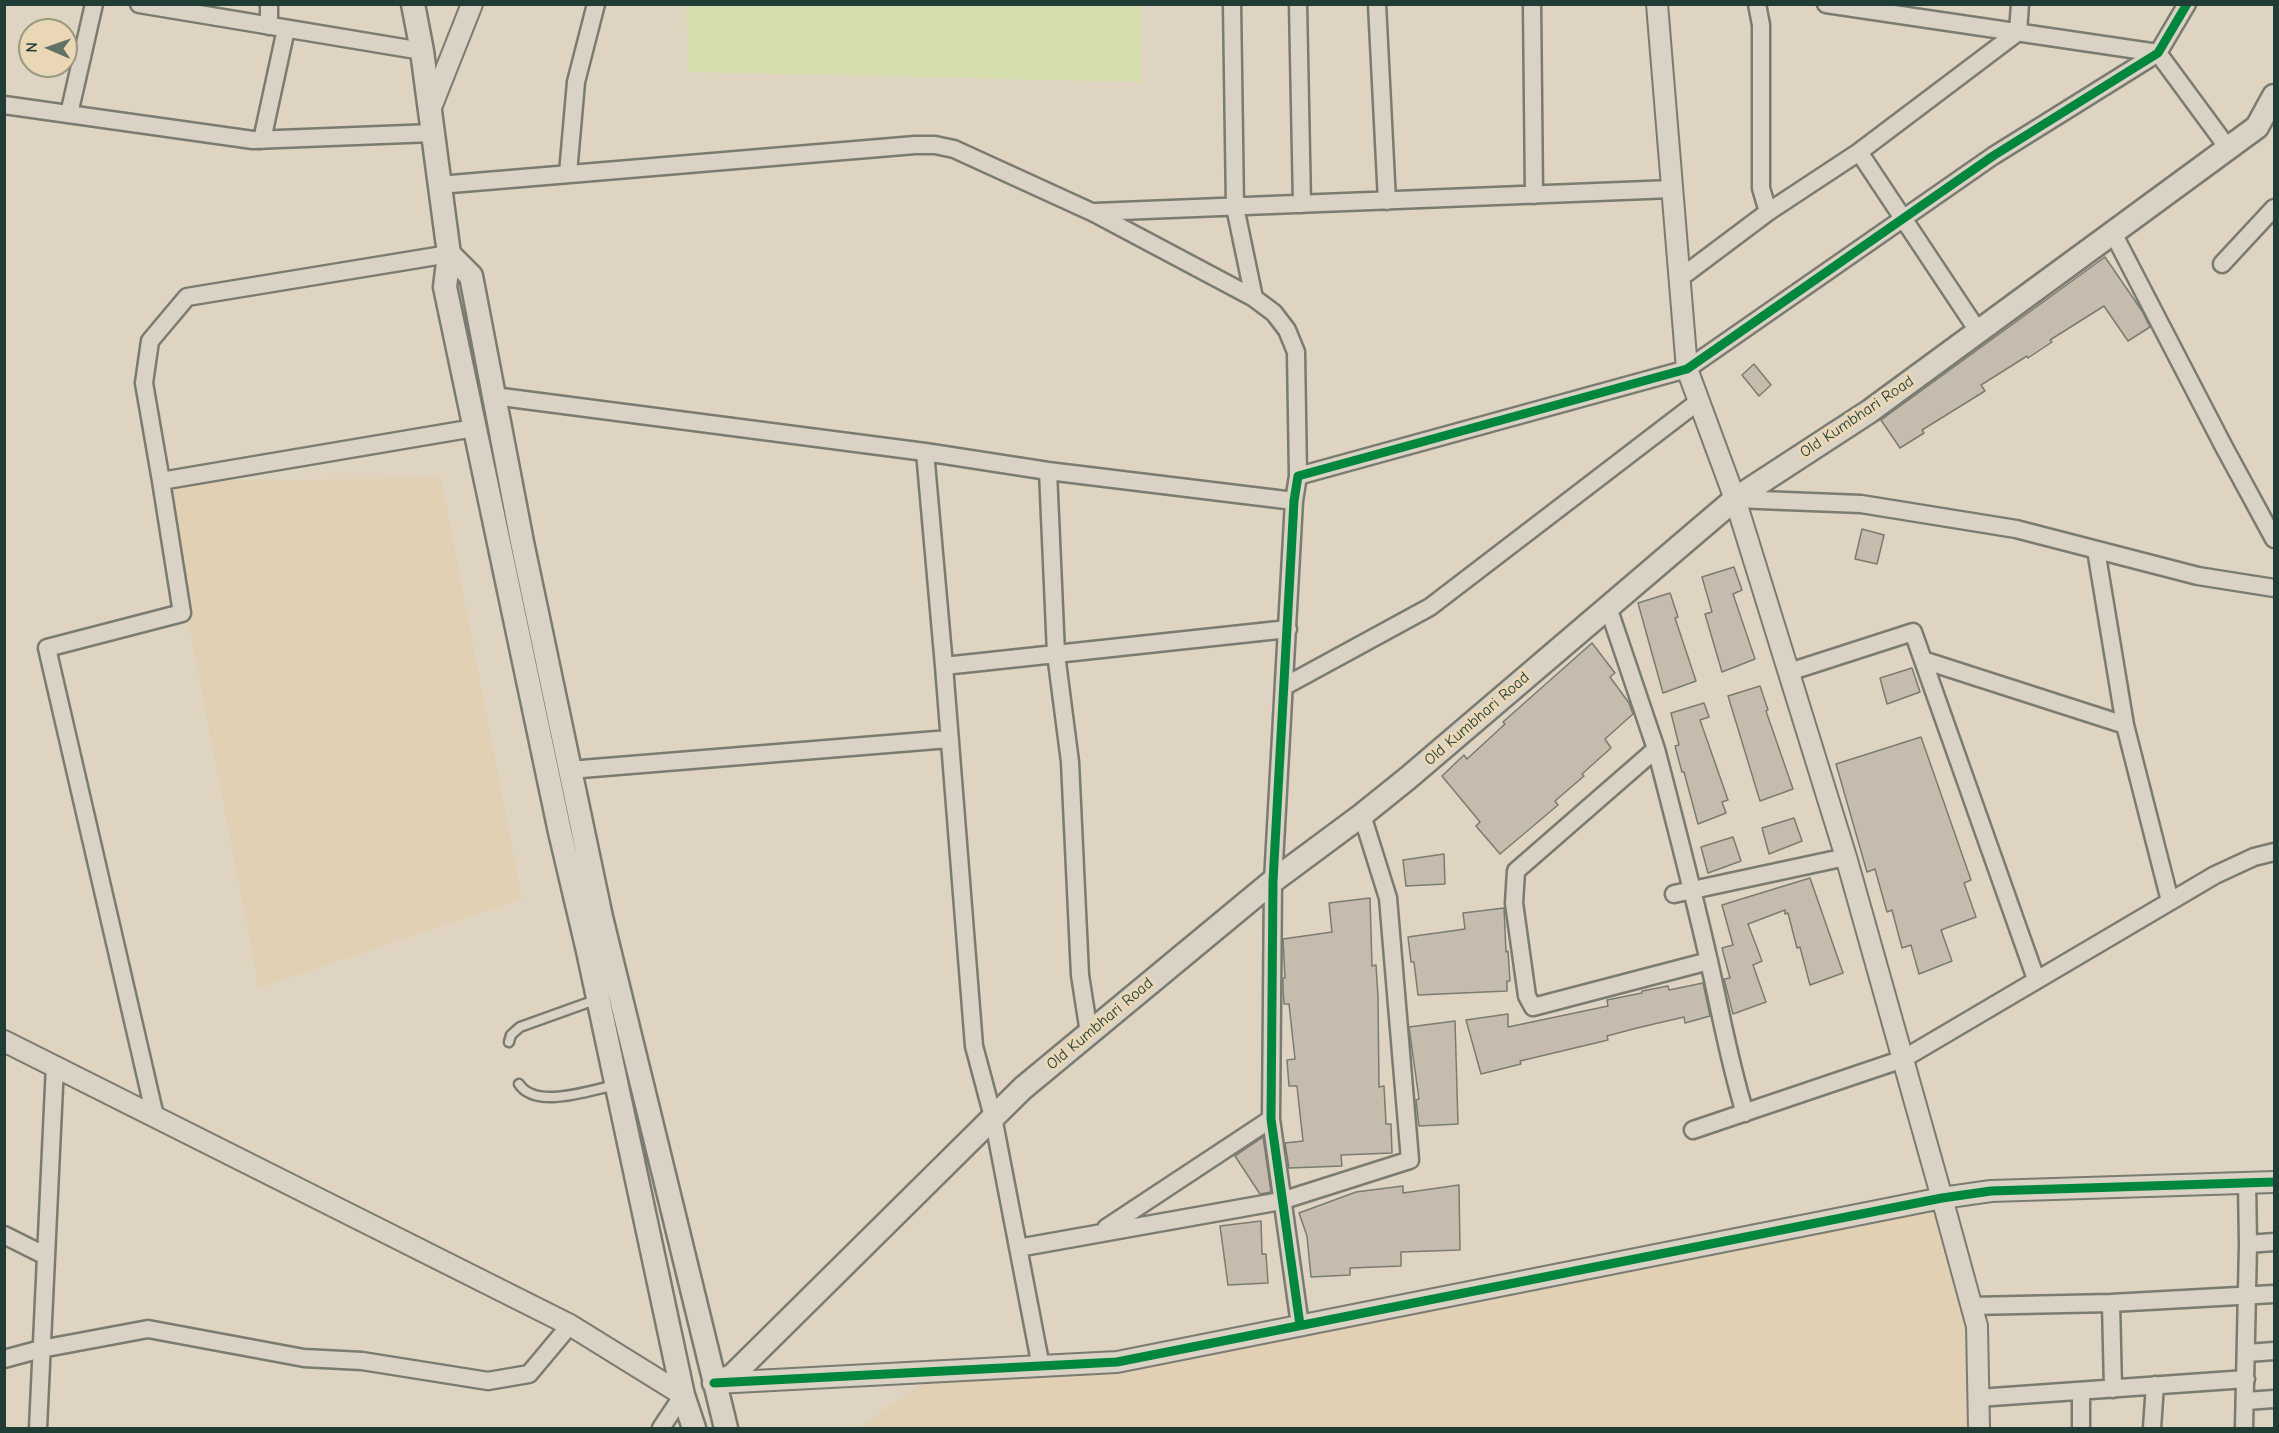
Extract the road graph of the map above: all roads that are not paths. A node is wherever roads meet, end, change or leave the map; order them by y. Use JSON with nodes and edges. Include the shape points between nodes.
{"nodes":[{"id":1,"x":94,"y":4,"type":"edge"},
{"id":2,"x":139,"y":4,"type":"edge"},
{"id":3,"x":269,"y":4,"type":"edge"},
{"id":4,"x":413,"y":4,"type":"edge"},
{"id":5,"x":472,"y":4,"type":"edge"},
{"id":6,"x":596,"y":4,"type":"edge"},
{"id":7,"x":1232,"y":4,"type":"edge"},
{"id":8,"x":1298,"y":4,"type":"edge"},
{"id":9,"x":1377,"y":4,"type":"edge"},
{"id":10,"x":1533,"y":4,"type":"edge"},
{"id":11,"x":1657,"y":4,"type":"edge"},
{"id":12,"x":1757,"y":4,"type":"edge"},
{"id":13,"x":1826,"y":4,"type":"edge"},
{"id":14,"x":2020,"y":4,"type":"edge"},
{"id":15,"x":2187,"y":4,"type":"edge"},
{"id":16,"x":268,"y":26,"type":"junction"},
{"id":17,"x":285,"y":29,"type":"junction"},
{"id":18,"x":2018,"y":32,"type":"junction"},
{"id":19,"x":422,"y":51,"type":"junction"},
{"id":20,"x":2158,"y":53,"type":"junction"},
{"id":21,"x":4,"y":105,"type":"edge"},
{"id":22,"x":430,"y":110,"type":"junction"},
{"id":23,"x":2271,"y":111,"type":"edge"},
{"id":24,"x":69,"y":114,"type":"junction"},
{"id":25,"x":433,"y":133,"type":"junction"},
{"id":26,"x":262,"y":140,"type":"junction"},
{"id":27,"x":2229,"y":148,"type":"junction"},
{"id":28,"x":1859,"y":152,"type":"junction"},
{"id":29,"x":568,"y":173,"type":"junction"},
{"id":30,"x":439,"y":185,"type":"junction"},
{"id":31,"x":1672,"y":189,"type":"junction"},
{"id":32,"x":1534,"y":195,"type":"junction"},
{"id":33,"x":1387,"y":201,"type":"junction"},
{"id":34,"x":1302,"y":204,"type":"junction"},
{"id":35,"x":1235,"y":207,"type":"junction"},
{"id":36,"x":2274,"y":208,"type":"edge"},
{"id":37,"x":1768,"y":212,"type":"junction"},
{"id":38,"x":1094,"y":213,"type":"junction"},
{"id":39,"x":1903,"y":218,"type":"junction"},
{"id":40,"x":2113,"y":233,"type":"junction"},
{"id":41,"x":449,"y":254,"type":"junction"},
{"id":42,"x":2222,"y":264,"type":"dead end"},
{"id":43,"x":1680,"y":278,"type":"junction"},
{"id":44,"x":1254,"y":298,"type":"junction"},
{"id":45,"x":1978,"y":331,"type":"junction"},
{"id":46,"x":1687,"y":369,"type":"junction"},
{"id":47,"x":494,"y":396,"type":"junction"},
{"id":48,"x":1699,"y":401,"type":"junction"},
{"id":49,"x":474,"y":428,"type":"junction"},
{"id":50,"x":925,"y":452,"type":"junction"},
{"id":51,"x":1048,"y":471,"type":"junction"},
{"id":52,"x":1298,"y":476,"type":"junction"},
{"id":53,"x":160,"y":481,"type":"junction"},
{"id":54,"x":1735,"y":499,"type":"junction"},
{"id":55,"x":1294,"y":501,"type":"junction"},
{"id":56,"x":2274,"y":539,"type":"edge"},
{"id":57,"x":2096,"y":550,"type":"junction"},
{"id":58,"x":2274,"y":588,"type":"edge"},
{"id":59,"x":1608,"y":607,"type":"junction"},
{"id":60,"x":1288,"y":629,"type":"junction"},
{"id":61,"x":1056,"y":654,"type":"junction"},
{"id":62,"x":1923,"y":660,"type":"junction"},
{"id":63,"x":944,"y":666,"type":"junction"},
{"id":64,"x":1789,"y":672,"type":"junction"},
{"id":65,"x":1285,"y":686,"type":"junction"},
{"id":66,"x":2125,"y":725,"type":"junction"},
{"id":67,"x":949,"y":739,"type":"junction"},
{"id":68,"x":1656,"y":749,"type":"junction"},
{"id":69,"x":569,"y":770,"type":"junction"},
{"id":70,"x":1362,"y":815,"type":"junction"},
{"id":71,"x":2274,"y":852,"type":"edge"},
{"id":72,"x":1846,"y":857,"type":"junction"},
{"id":73,"x":1273,"y":881,"type":"junction"},
{"id":74,"x":1693,"y":890,"type":"junction"},
{"id":75,"x":1674,"y":894,"type":"dead end"},
{"id":76,"x":2170,"y":901,"type":"junction"},
{"id":77,"x":1709,"y":961,"type":"junction"},
{"id":78,"x":2036,"y":979,"type":"junction"},
{"id":79,"x":598,"y":999,"type":"junction"},
{"id":80,"x":1089,"y":1033,"type":"junction"},
{"id":81,"x":4,"y":1041,"type":"edge"},
{"id":82,"x":509,"y":1042,"type":"dead end"},
{"id":83,"x":1903,"y":1059,"type":"junction"},
{"id":84,"x":55,"y":1065,"type":"junction"},
{"id":85,"x":519,"y":1084,"type":"dead end"},
{"id":86,"x":616,"y":1085,"type":"junction"},
{"id":87,"x":1745,"y":1113,"type":"junction"},
{"id":88,"x":155,"y":1116,"type":"junction"},
{"id":89,"x":993,"y":1117,"type":"junction"},
{"id":90,"x":1270,"y":1119,"type":"junction"},
{"id":91,"x":1693,"y":1130,"type":"dead end"},
{"id":92,"x":2274,"y":1182,"type":"edge"},
{"id":93,"x":2247,"y":1183,"type":"junction"},
{"id":94,"x":1942,"y":1198,"type":"junction"},
{"id":95,"x":1281,"y":1201,"type":"junction"},
{"id":96,"x":1100,"y":1232,"type":"junction"},
{"id":97,"x":4,"y":1235,"type":"edge"},
{"id":98,"x":2274,"y":1242,"type":"edge"},
{"id":99,"x":2248,"y":1244,"type":"junction"},
{"id":100,"x":1018,"y":1248,"type":"junction"},
{"id":101,"x":46,"y":1256,"type":"junction"},
{"id":102,"x":2274,"y":1294,"type":"edge"},
{"id":103,"x":2247,"y":1296,"type":"junction"},
{"id":104,"x":2111,"y":1303,"type":"junction"},
{"id":105,"x":1971,"y":1306,"type":"junction"},
{"id":106,"x":570,"y":1325,"type":"junction"},
{"id":107,"x":1300,"y":1325,"type":"junction"},
{"id":108,"x":42,"y":1349,"type":"junction"},
{"id":109,"x":2274,"y":1351,"type":"edge"},
{"id":110,"x":2247,"y":1353,"type":"junction"},
{"id":111,"x":4,"y":1359,"type":"edge"},
{"id":112,"x":1041,"y":1367,"type":"junction"},
{"id":113,"x":2246,"y":1379,"type":"junction"},
{"id":114,"x":714,"y":1383,"type":"junction"},
{"id":115,"x":2155,"y":1385,"type":"junction"},
{"id":116,"x":2114,"y":1389,"type":"junction"},
{"id":117,"x":2081,"y":1391,"type":"junction"},
{"id":118,"x":683,"y":1395,"type":"junction"},
{"id":119,"x":1978,"y":1398,"type":"junction"},
{"id":120,"x":2274,"y":1399,"type":"edge"},
{"id":121,"x":2246,"y":1401,"type":"junction"},
{"id":122,"x":38,"y":1428,"type":"edge"},
{"id":123,"x":661,"y":1428,"type":"edge"},
{"id":124,"x":694,"y":1428,"type":"edge"},
{"id":125,"x":726,"y":1428,"type":"edge"},
{"id":126,"x":1979,"y":1428,"type":"edge"},
{"id":127,"x":2081,"y":1428,"type":"edge"},
{"id":128,"x":2152,"y":1428,"type":"edge"},
{"id":129,"x":2244,"y":1428,"type":"edge"}],
"edges":[{"from":1,"to":24,"type":"street"},
{"from":2,"to":16,"type":"street"},
{"from":3,"to":16,"type":"street"},
{"from":4,"to":19,"type":"main road"},
{"from":5,"to":22,"type":"street"},
{"from":6,"to":29,"type":"street","via":[[576,82]]},
{"from":7,"to":35,"type":"street"},
{"from":8,"to":34,"type":"street"},
{"from":9,"to":33,"type":"street"},
{"from":10,"to":32,"type":"street"},
{"from":11,"to":31,"type":"street"},
{"from":12,"to":37,"type":"street","via":[[1761,25],[1761,188]]},
{"from":13,"to":18,"type":"street"},
{"from":14,"to":18,"type":"street"},
{"from":15,"to":20,"type":"street"},
{"from":16,"to":17,"type":"street"},
{"from":17,"to":19,"type":"street"},
{"from":17,"to":26,"type":"street"},
{"from":18,"to":20,"type":"street"},
{"from":18,"to":28,"type":"street"},
{"from":19,"to":22,"type":"main road"},
{"from":20,"to":27,"type":"street"},
{"from":20,"to":39,"type":"street","via":[[1993,156]]},
{"from":21,"to":24,"type":"street"},
{"from":22,"to":25,"type":"main road"},
{"from":23,"to":27,"type":"main road","name":"Old Kumbhari Road"},
{"from":24,"to":26,"type":"street"},
{"from":25,"to":26,"type":"street"},
{"from":25,"to":30,"type":"main road"},
{"from":27,"to":40,"type":"main road","name":"Old Kumbhari Road"},
{"from":28,"to":37,"type":"street"},
{"from":28,"to":39,"type":"street"},
{"from":29,"to":30,"type":"street"},
{"from":29,"to":38,"type":"street","via":[[935,145],[954,149]]},
{"from":30,"to":41,"type":"main road"},
{"from":31,"to":32,"type":"street"},
{"from":31,"to":43,"type":"street"},
{"from":32,"to":33,"type":"street"},
{"from":33,"to":34,"type":"street"},
{"from":34,"to":35,"type":"street"},
{"from":35,"to":38,"type":"street"},
{"from":35,"to":44,"type":"street"},
{"from":36,"to":42,"type":"street"},
{"from":37,"to":43,"type":"street"},
{"from":38,"to":44,"type":"street"},
{"from":39,"to":45,"type":"street"},
{"from":39,"to":46,"type":"street"},
{"from":40,"to":45,"type":"main road","name":"Old Kumbhari Road"},
{"from":40,"to":56,"type":"street"},
{"from":41,"to":47,"type":"main road","via":[[471,276]]},
{"from":41,"to":49,"type":"main road","via":[[445,287]]},
{"from":41,"to":53,"type":"street","via":[[187,297],[150,341],[144,383]]},
{"from":43,"to":46,"type":"street"},
{"from":44,"to":52,"type":"street","via":[[1274,313],[1296,352]]},
{"from":45,"to":54,"type":"main road","name":"Old Kumbhari Road","via":[[1870,411]]},
{"from":46,"to":48,"type":"street"},
{"from":46,"to":52,"type":"street"},
{"from":47,"to":50,"type":"street"},
{"from":47,"to":69,"type":"main road"},
{"from":48,"to":54,"type":"street"},
{"from":48,"to":65,"type":"street","via":[[1430,607]]},
{"from":49,"to":53,"type":"street"},
{"from":49,"to":79,"type":"main road"},
{"from":50,"to":51,"type":"street"},
{"from":50,"to":63,"type":"street"},
{"from":51,"to":55,"type":"street"},
{"from":51,"to":61,"type":"street"},
{"from":52,"to":55,"type":"street"},
{"from":53,"to":88,"type":"street","via":[[182,613],[47,648]]},
{"from":54,"to":57,"type":"street","via":[[1861,504],[2016,529]]},
{"from":54,"to":59,"type":"main road","name":"Old Kumbhari Road"},
{"from":54,"to":64,"type":"street"},
{"from":55,"to":60,"type":"street"},
{"from":57,"to":58,"type":"street","via":[[2198,576]]},
{"from":57,"to":66,"type":"street"},
{"from":59,"to":68,"type":"street"},
{"from":59,"to":70,"type":"main road","name":"Old Kumbhari Road"},
{"from":60,"to":61,"type":"street"},
{"from":60,"to":65,"type":"street"},
{"from":61,"to":63,"type":"street"},
{"from":61,"to":80,"type":"street","via":[[1071,762],[1080,975]]},
{"from":62,"to":64,"type":"street","via":[[1913,632]]},
{"from":62,"to":66,"type":"street"},
{"from":62,"to":78,"type":"street"},
{"from":63,"to":67,"type":"street"},
{"from":64,"to":72,"type":"street"},
{"from":65,"to":73,"type":"street"},
{"from":66,"to":76,"type":"street"},
{"from":67,"to":69,"type":"street"},
{"from":67,"to":89,"type":"street","via":[[974,1046]]},
{"from":68,"to":74,"type":"street"},
{"from":68,"to":77,"type":"street","via":[[1516,871],[1514,903],[1527,996],[1533,1007]]},
{"from":69,"to":114,"type":"main road"},
{"from":70,"to":73,"type":"main road","name":"Old Kumbhari Road"},
{"from":70,"to":95,"type":"street","via":[[1388,898],[1410,1160]]},
{"from":71,"to":76,"type":"street","via":[[2215,875]]},
{"from":72,"to":74,"type":"street"},
{"from":72,"to":83,"type":"street"},
{"from":73,"to":80,"type":"main road","name":"Old Kumbhari Road"},
{"from":73,"to":90,"type":"street"},
{"from":74,"to":75,"type":"street"},
{"from":74,"to":77,"type":"street"},
{"from":76,"to":78,"type":"street"},
{"from":77,"to":87,"type":"street"},
{"from":78,"to":83,"type":"street"},
{"from":79,"to":82,"type":"lane","via":[[520,1027]]},
{"from":79,"to":86,"type":"main road"},
{"from":80,"to":89,"type":"main road","name":"Old Kumbhari Road"},
{"from":81,"to":84,"type":"street"},
{"from":83,"to":87,"type":"street"},
{"from":83,"to":94,"type":"street"},
{"from":84,"to":88,"type":"street"},
{"from":84,"to":101,"type":"street"},
{"from":85,"to":86,"type":"lane","via":[[541,1098]]},
{"from":86,"to":118,"type":"main road"},
{"from":87,"to":91,"type":"street"},
{"from":88,"to":106,"type":"street"},
{"from":89,"to":100,"type":"street"},
{"from":89,"to":114,"type":"main road","name":"Old Kumbhari Road","via":[[732,1376]]},
{"from":90,"to":95,"type":"street"},
{"from":90,"to":96,"type":"street"},
{"from":92,"to":93,"type":"street"},
{"from":93,"to":94,"type":"street","via":[[1991,1191]]},
{"from":93,"to":99,"type":"street"},
{"from":94,"to":105,"type":"street"},
{"from":94,"to":107,"type":"street"},
{"from":95,"to":96,"type":"street"},
{"from":95,"to":107,"type":"street"},
{"from":96,"to":100,"type":"street"},
{"from":97,"to":101,"type":"street"},
{"from":98,"to":99,"type":"street"},
{"from":99,"to":103,"type":"street"},
{"from":100,"to":112,"type":"street"},
{"from":101,"to":108,"type":"street"},
{"from":102,"to":103,"type":"street"},
{"from":103,"to":104,"type":"street"},
{"from":103,"to":110,"type":"street"},
{"from":104,"to":105,"type":"street"},
{"from":104,"to":116,"type":"street"},
{"from":105,"to":119,"type":"street","via":[[1977,1326]]},
{"from":106,"to":108,"type":"street","via":[[530,1374],[488,1381],[363,1361],[304,1358],[148,1329]]},
{"from":106,"to":118,"type":"street"},
{"from":107,"to":112,"type":"street","via":[[1117,1362]]},
{"from":108,"to":111,"type":"street"},
{"from":108,"to":122,"type":"street"},
{"from":109,"to":110,"type":"street"},
{"from":110,"to":113,"type":"street"},
{"from":112,"to":114,"type":"street"},
{"from":113,"to":115,"type":"street"},
{"from":113,"to":121,"type":"street"},
{"from":114,"to":125,"type":"main road"},
{"from":115,"to":116,"type":"street"},
{"from":115,"to":128,"type":"street"},
{"from":116,"to":117,"type":"street"},
{"from":117,"to":119,"type":"street"},
{"from":117,"to":127,"type":"street"},
{"from":118,"to":123,"type":"street"},
{"from":118,"to":124,"type":"main road"},
{"from":119,"to":126,"type":"street"},
{"from":120,"to":121,"type":"street"},
{"from":121,"to":129,"type":"street"}]}
